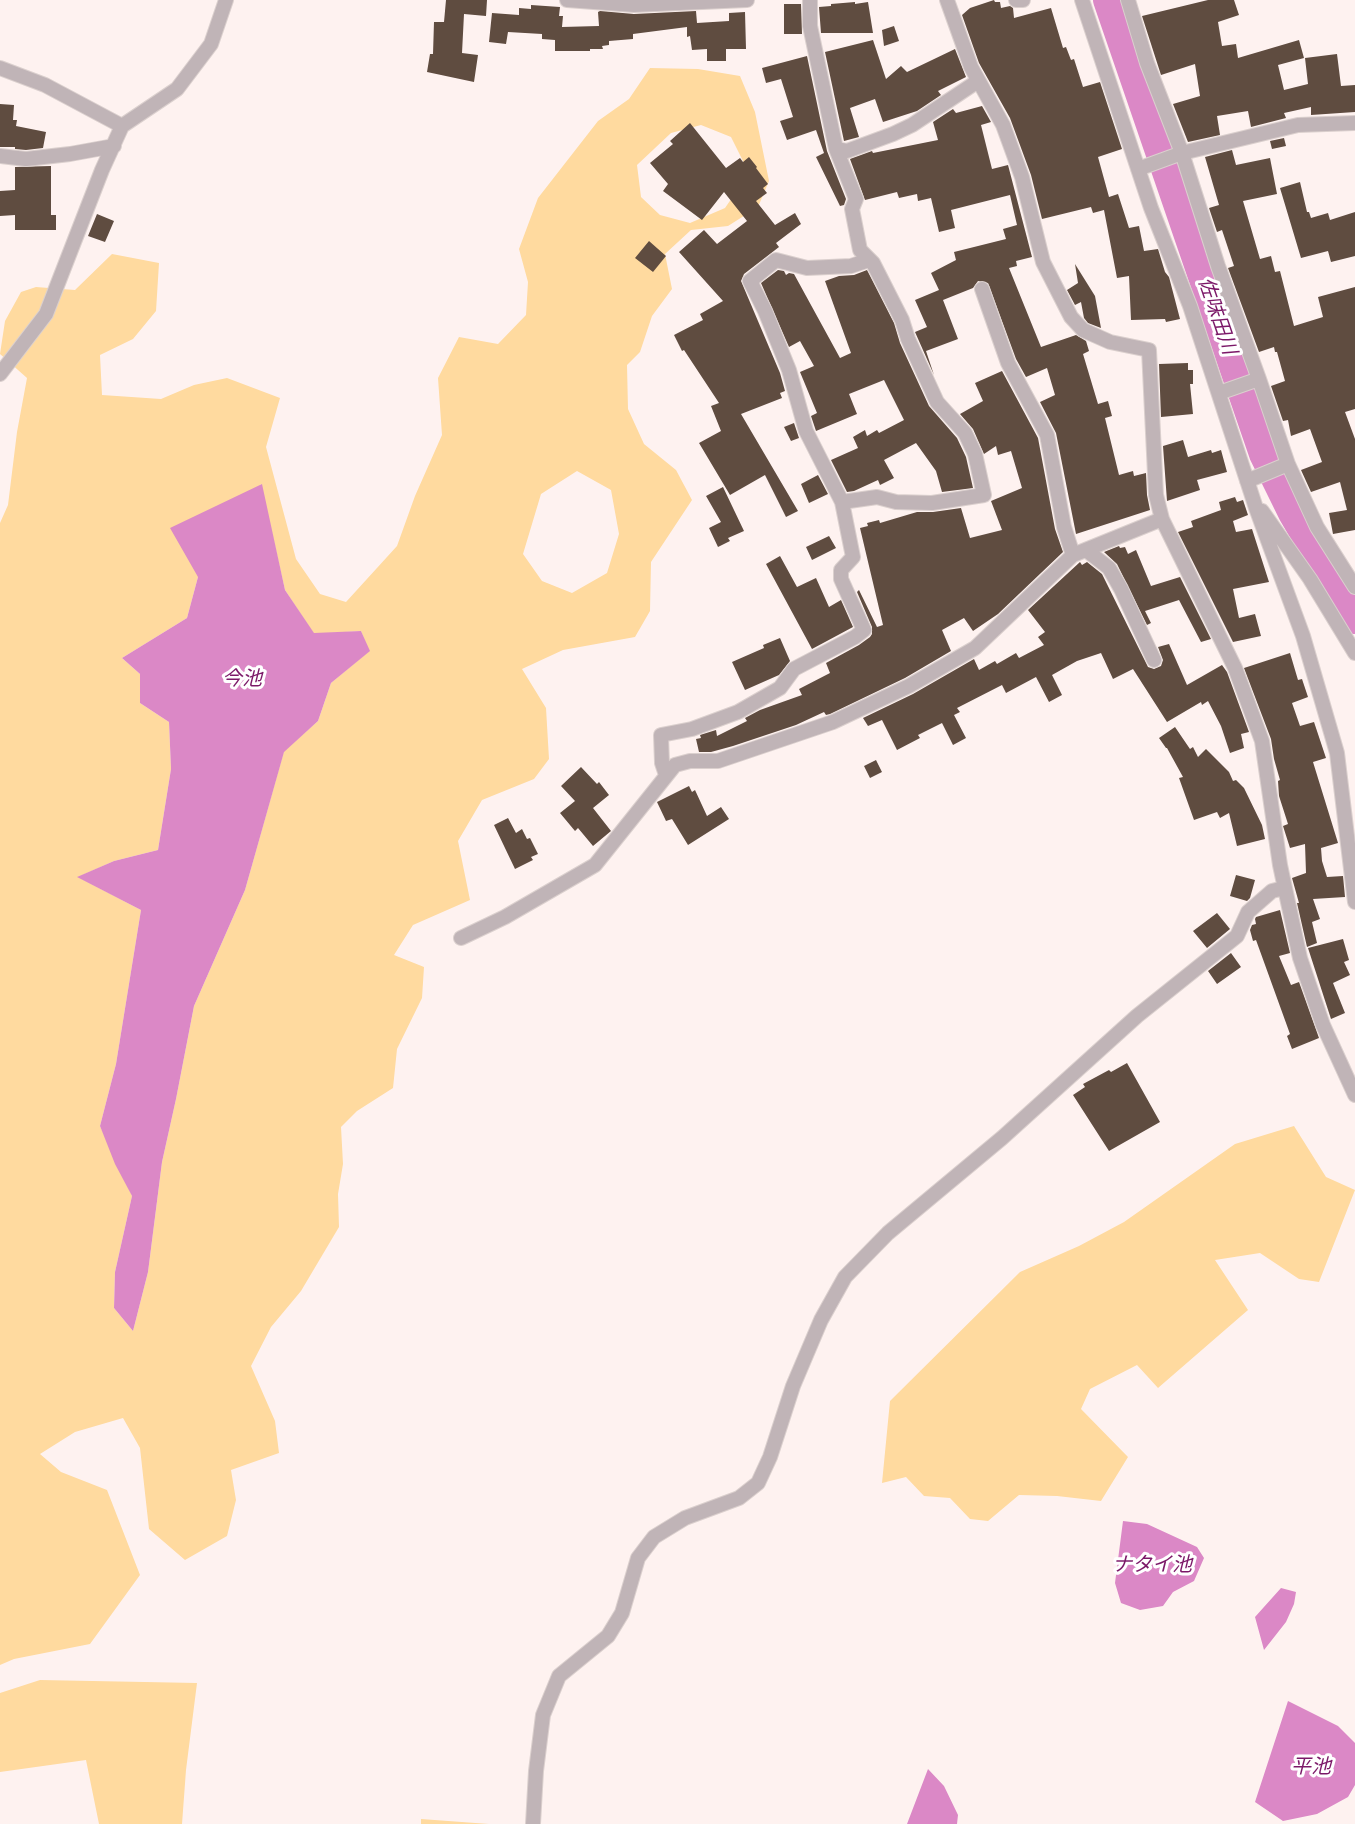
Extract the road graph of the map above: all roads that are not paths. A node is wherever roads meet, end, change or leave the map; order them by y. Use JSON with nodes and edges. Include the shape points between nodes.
{"nodes":[{"id":1,"x":226,"y":0,"type":"edge"},
{"id":2,"x":567,"y":0,"type":"edge"},
{"id":3,"x":747,"y":0,"type":"edge"},
{"id":4,"x":810,"y":0,"type":"edge"},
{"id":5,"x":947,"y":0,"type":"edge"},
{"id":6,"x":1016,"y":0,"type":"edge"},
{"id":7,"x":1023,"y":0,"type":"edge"},
{"id":8,"x":1082,"y":0,"type":"edge"},
{"id":9,"x":1128,"y":0,"type":"edge"},
{"id":10,"x":0,"y":68,"type":"edge"},
{"id":11,"x":978,"y":81,"type":"junction"},
{"id":12,"x":1355,"y":123,"type":"edge"},
{"id":13,"x":122,"y":126,"type":"junction"},
{"id":14,"x":114,"y":146,"type":"junction"},
{"id":15,"x":836,"y":149,"type":"junction"},
{"id":16,"x":1180,"y":153,"type":"junction"},
{"id":17,"x":0,"y":156,"type":"edge"},
{"id":18,"x":1142,"y":168,"type":"junction"},
{"id":19,"x":868,"y":260,"type":"junction"},
{"id":20,"x":982,"y":289,"type":"dead end"},
{"id":21,"x":0,"y":374,"type":"edge"},
{"id":22,"x":1257,"y":380,"type":"junction"},
{"id":23,"x":1221,"y":393,"type":"junction"},
{"id":24,"x":1286,"y":465,"type":"junction"},
{"id":25,"x":1251,"y":480,"type":"junction"},
{"id":26,"x":1252,"y":497,"type":"junction"},
{"id":27,"x":842,"y":502,"type":"junction"},
{"id":28,"x":1162,"y":519,"type":"junction"},
{"id":29,"x":1080,"y":553,"type":"junction"},
{"id":30,"x":1355,"y":587,"type":"edge"},
{"id":31,"x":1355,"y":653,"type":"edge"},
{"id":32,"x":1154,"y":660,"type":"dead end"},
{"id":33,"x":666,"y":775,"type":"junction"},
{"id":34,"x":1284,"y":888,"type":"junction"},
{"id":35,"x":1355,"y":902,"type":"edge"},
{"id":36,"x":461,"y":938,"type":"dead end"},
{"id":37,"x":1355,"y":1095,"type":"edge"},
{"id":38,"x":533,"y":1824,"type":"edge"}],
"edges":[{"from":1,"to":13,"type":"street","via":[[211,44],[177,89]]},
{"from":2,"to":3,"type":"street","via":[[634,5]]},
{"from":4,"to":15,"type":"street","via":[[810,26]]},
{"from":5,"to":11,"type":"street"},
{"from":6,"to":7,"type":"street"},
{"from":8,"to":18,"type":"street"},
{"from":9,"to":16,"type":"street"},
{"from":10,"to":13,"type":"street","via":[[45,85]]},
{"from":11,"to":15,"type":"street","via":[[912,125],[847,151]]},
{"from":11,"to":28,"type":"street","via":[[1003,125],[1022,177],[1043,262],[1071,317],[1083,330],[1110,342],[1149,350],[1156,495]]},
{"from":12,"to":16,"type":"street","via":[[1298,125]]},
{"from":13,"to":14,"type":"street"},
{"from":14,"to":17,"type":"street","via":[[26,159]]},
{"from":14,"to":21,"type":"street","via":[[46,314]]},
{"from":15,"to":19,"type":"street","via":[[856,199],[852,209],[860,250]]},
{"from":16,"to":18,"type":"street"},
{"from":16,"to":22,"type":"street"},
{"from":18,"to":23,"type":"street","via":[[1151,208]]},
{"from":19,"to":27,"type":"street","via":[[851,266],[807,268],[776,260],[750,281],[789,370],[806,432]]},
{"from":19,"to":27,"type":"street","via":[[902,320],[937,402],[965,433],[975,454],[984,495],[932,503],[878,497]]},
{"from":20,"to":29,"type":"street","via":[[1008,363],[1047,435],[1064,527]]},
{"from":22,"to":23,"type":"street"},
{"from":22,"to":24,"type":"street"},
{"from":23,"to":25,"type":"street"},
{"from":24,"to":25,"type":"street"},
{"from":24,"to":30,"type":"street","via":[[1317,527]]},
{"from":25,"to":26,"type":"street"},
{"from":26,"to":31,"type":"street","via":[[1310,579]]},
{"from":26,"to":35,"type":"street","via":[[1303,636],[1337,753]]},
{"from":27,"to":33,"type":"street","via":[[853,557],[841,570],[841,579],[864,630],[794,669],[780,688],[738,712],[692,729],[661,735]]},
{"from":28,"to":29,"type":"street"},
{"from":28,"to":34,"type":"street","via":[[1235,668],[1262,741]]},
{"from":29,"to":32,"type":"street","via":[[1109,568]]},
{"from":29,"to":33,"type":"street","via":[[975,648],[909,687],[833,722],[718,761],[675,765]]},
{"from":33,"to":36,"type":"street","via":[[595,865]]},
{"from":34,"to":37,"type":"street","via":[[1300,958],[1323,1025]]},
{"from":34,"to":38,"type":"street","via":[[1272,891],[1248,912],[1237,936],[1137,1016],[1002,1138],[888,1233],[845,1277],[821,1320],[758,1482],[739,1498],[685,1518],[654,1537],[638,1558],[622,1613],[608,1636],[559,1676],[543,1715]]}]}
